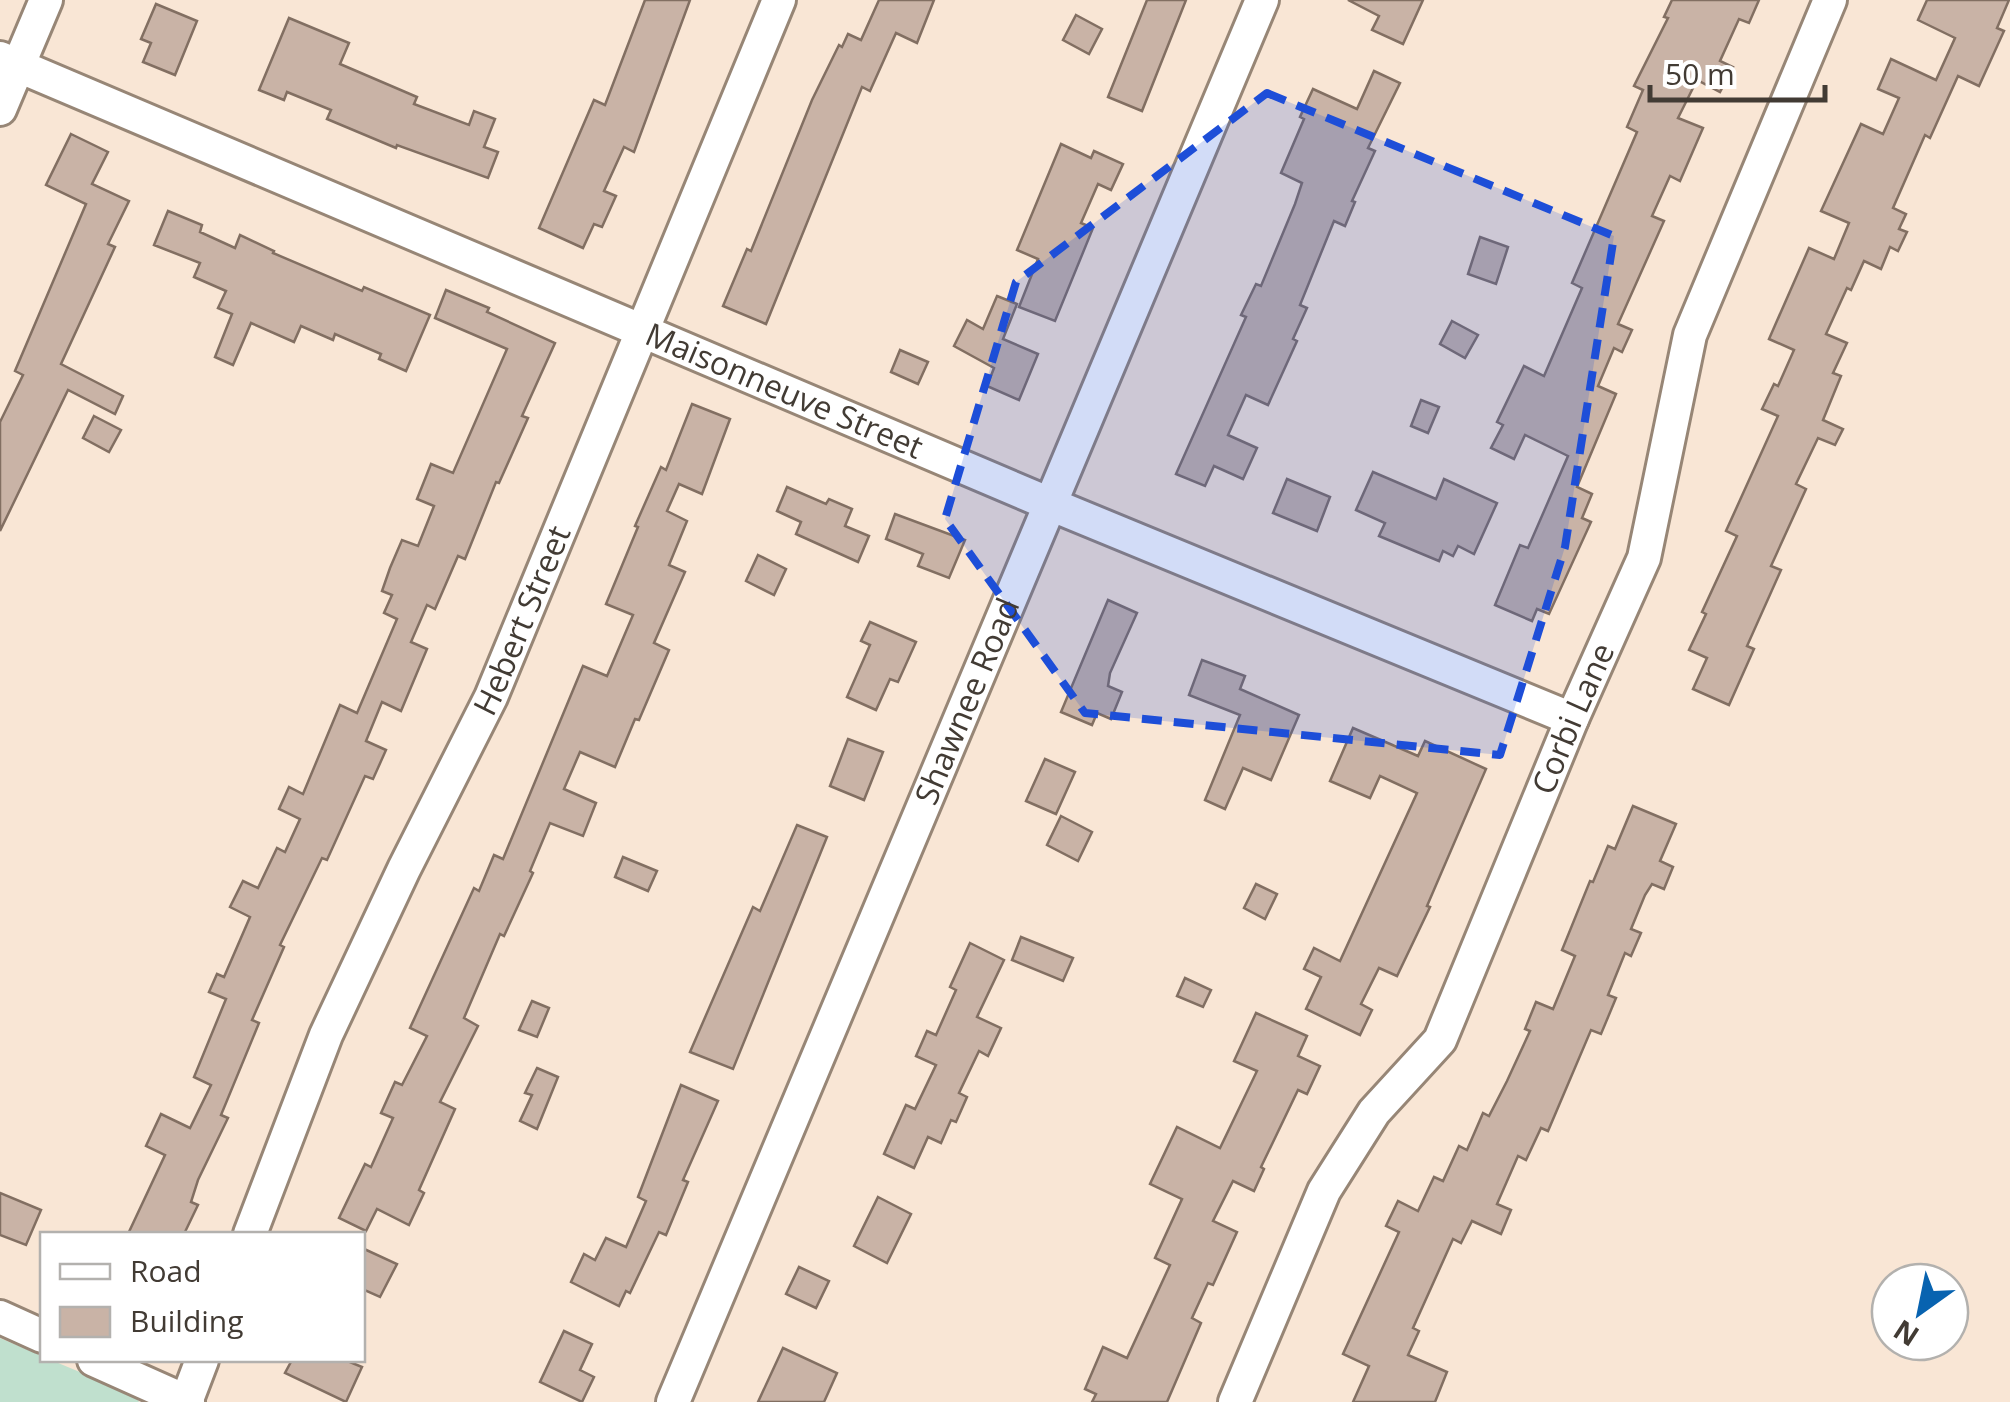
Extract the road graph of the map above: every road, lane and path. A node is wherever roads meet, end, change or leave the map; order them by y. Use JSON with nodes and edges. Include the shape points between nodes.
{"nodes":[{"id":1,"x":46,"y":0,"type":"edge"},
{"id":2,"x":778,"y":0,"type":"edge"},
{"id":3,"x":1262,"y":0,"type":"edge"},
{"id":4,"x":1830,"y":0,"type":"edge"},
{"id":5,"x":9,"y":62,"type":"edge"},
{"id":6,"x":0,"y":110,"type":"edge"},
{"id":7,"x":642,"y":328,"type":"junction"},
{"id":8,"x":1050,"y":504,"type":"junction"},
{"id":9,"x":1572,"y":719,"type":"junction"},
{"id":10,"x":251,"y":1232,"type":"edge"},
{"id":11,"x":0,"y":1317,"type":"edge"},
{"id":12,"x":40,"y":1335,"type":"edge"},
{"id":13,"x":98,"y":1362,"type":"edge"},
{"id":14,"x":201,"y":1362,"type":"edge"},
{"id":15,"x":187,"y":1402,"type":"edge"},
{"id":16,"x":673,"y":1402,"type":"edge"},
{"id":17,"x":1235,"y":1402,"type":"edge"}],
"edges":[{"from":1,"to":5,"type":"street"},
{"from":2,"to":7,"type":"street","name":"Hebert Street"},
{"from":3,"to":8,"type":"street","name":"Shawnee Road"},
{"from":4,"to":9,"type":"street","name":"Corbi Lane","via":[[1690,335],[1644,558]]},
{"from":5,"to":6,"type":"street"},
{"from":5,"to":7,"type":"street","name":"Maisonneuve Street"},
{"from":7,"to":8,"type":"street","name":"Maisonneuve Street"},
{"from":7,"to":10,"type":"street","name":"Hebert Street","via":[[491,697],[326,1034]]},
{"from":8,"to":9,"type":"street","name":"Maisonneuve Street"},
{"from":8,"to":16,"type":"street","name":"Shawnee Road"},
{"from":9,"to":17,"type":"street","name":"Corbi Lane","via":[[1440,1040],[1374,1112],[1324,1192]]},
{"from":11,"to":12,"type":"street"},
{"from":13,"to":15,"type":"street"},
{"from":14,"to":15,"type":"street"}]}
